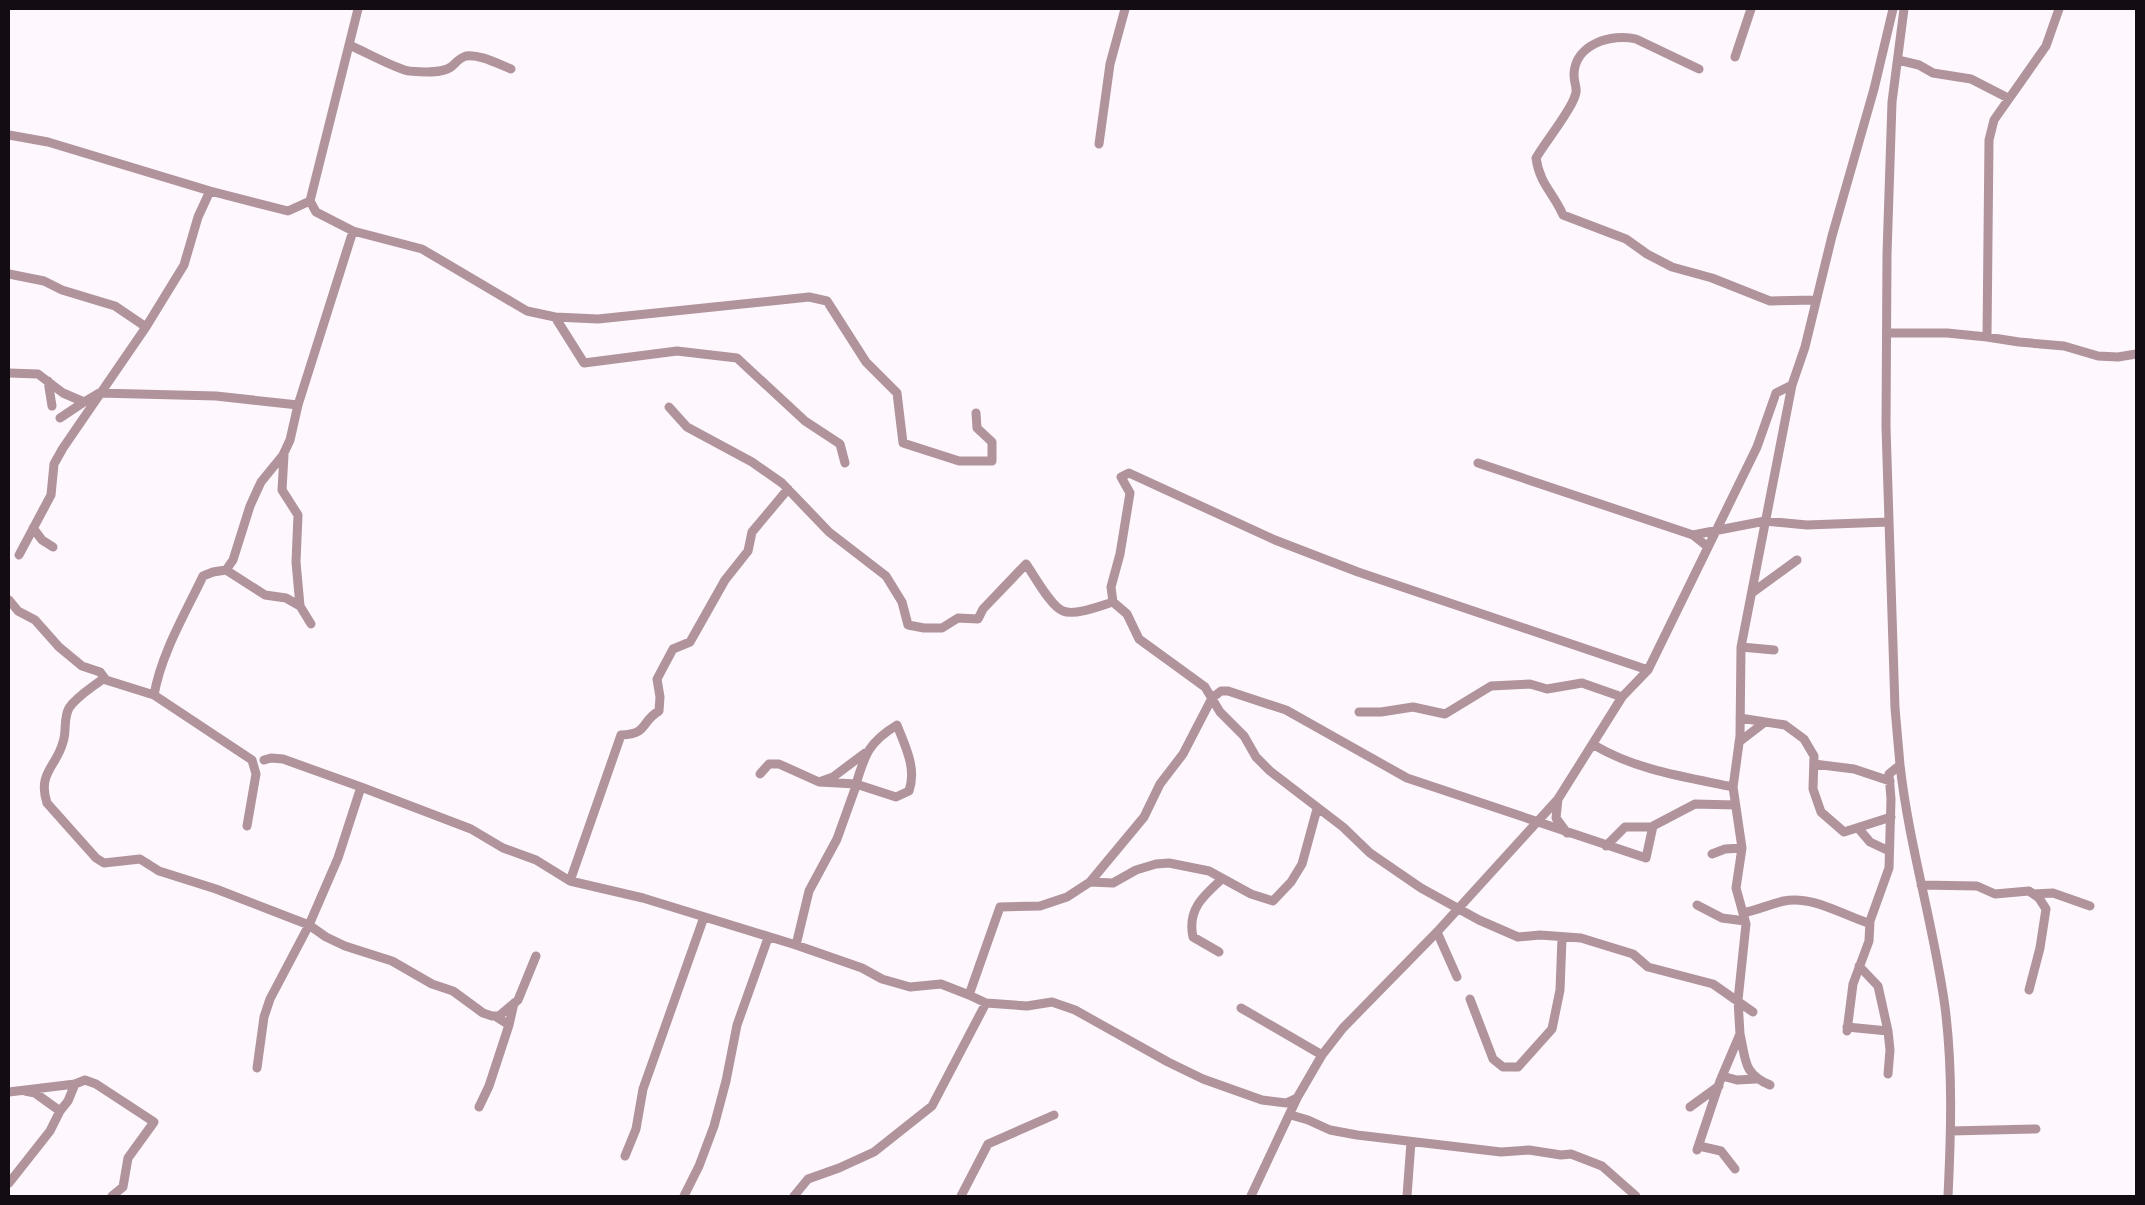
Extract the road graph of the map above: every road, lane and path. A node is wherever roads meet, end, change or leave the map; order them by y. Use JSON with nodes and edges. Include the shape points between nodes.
{"nodes":[{"id":1,"x":358,"y":9,"type":"edge"},
{"id":2,"x":1125,"y":9,"type":"edge"},
{"id":3,"x":1751,"y":9,"type":"edge"},
{"id":4,"x":1893,"y":9,"type":"edge"},
{"id":5,"x":1904,"y":9,"type":"edge"},
{"id":6,"x":2059,"y":9,"type":"edge"},
{"id":7,"x":349,"y":45,"type":"junction"},
{"id":8,"x":1735,"y":57,"type":"dead end"},
{"id":9,"x":1898,"y":60,"type":"junction"},
{"id":10,"x":511,"y":69,"type":"dead end"},
{"id":11,"x":1699,"y":70,"type":"dead end"},
{"id":12,"x":2008,"y":98,"type":"junction"},
{"id":13,"x":9,"y":134,"type":"edge"},
{"id":14,"x":1099,"y":144,"type":"dead end"},
{"id":15,"x":210,"y":191,"type":"junction"},
{"id":16,"x":310,"y":200,"type":"junction"},
{"id":17,"x":353,"y":230,"type":"junction"},
{"id":18,"x":9,"y":274,"type":"edge"},
{"id":19,"x":1816,"y":300,"type":"junction"},
{"id":20,"x":555,"y":317,"type":"junction"},
{"id":21,"x":146,"y":327,"type":"junction"},
{"id":22,"x":1887,"y":333,"type":"junction"},
{"id":23,"x":1987,"y":336,"type":"junction"},
{"id":24,"x":2136,"y":354,"type":"edge"},
{"id":25,"x":9,"y":373,"type":"edge"},
{"id":26,"x":48,"y":382,"type":"junction"},
{"id":27,"x":1792,"y":385,"type":"junction"},
{"id":28,"x":99,"y":393,"type":"junction"},
{"id":29,"x":84,"y":402,"type":"junction"},
{"id":30,"x":298,"y":405,"type":"junction"},
{"id":31,"x":52,"y":406,"type":"dead end"},
{"id":32,"x":669,"y":407,"type":"dead end"},
{"id":33,"x":976,"y":413,"type":"dead end"},
{"id":34,"x":60,"y":418,"type":"dead end"},
{"id":35,"x":284,"y":452,"type":"junction"},
{"id":36,"x":845,"y":463,"type":"dead end"},
{"id":37,"x":1478,"y":463,"type":"dead end"},
{"id":38,"x":788,"y":489,"type":"junction"},
{"id":39,"x":1765,"y":521,"type":"junction"},
{"id":40,"x":1888,"y":522,"type":"junction"},
{"id":41,"x":33,"y":528,"type":"junction"},
{"id":42,"x":1716,"y":531,"type":"junction"},
{"id":43,"x":1693,"y":535,"type":"junction"},
{"id":44,"x":53,"y":547,"type":"dead end"},
{"id":45,"x":1708,"y":547,"type":"junction"},
{"id":46,"x":18,"y":555,"type":"dead end"},
{"id":47,"x":1798,"y":560,"type":"dead end"},
{"id":48,"x":226,"y":570,"type":"junction"},
{"id":49,"x":1753,"y":592,"type":"junction"},
{"id":50,"x":9,"y":600,"type":"edge"},
{"id":51,"x":1113,"y":602,"type":"junction"},
{"id":52,"x":300,"y":606,"type":"junction"},
{"id":53,"x":311,"y":624,"type":"dead end"},
{"id":54,"x":1741,"y":647,"type":"junction"},
{"id":55,"x":1774,"y":650,"type":"dead end"},
{"id":56,"x":1648,"y":670,"type":"junction"},
{"id":57,"x":104,"y":678,"type":"junction"},
{"id":58,"x":154,"y":695,"type":"junction"},
{"id":59,"x":1622,"y":697,"type":"junction"},
{"id":60,"x":1212,"y":698,"type":"junction"},
{"id":61,"x":1359,"y":712,"type":"dead end"},
{"id":62,"x":1740,"y":718,"type":"junction"},
{"id":63,"x":1765,"y":722,"type":"junction"},
{"id":64,"x":1739,"y":742,"type":"junction"},
{"id":65,"x":1594,"y":745,"type":"junction"},
{"id":66,"x":865,"y":753,"type":"junction"},
{"id":67,"x":252,"y":760,"type":"junction"},
{"id":68,"x":264,"y":760,"type":"junction"},
{"id":69,"x":1814,"y":764,"type":"junction"},
{"id":70,"x":1900,"y":765,"type":"junction"},
{"id":71,"x":256,"y":774,"type":"junction"},
{"id":72,"x":760,"y":774,"type":"dead end"},
{"id":73,"x":1890,"y":781,"type":"junction"},
{"id":74,"x":819,"y":782,"type":"junction"},
{"id":75,"x":856,"y":784,"type":"junction"},
{"id":76,"x":361,"y":787,"type":"junction"},
{"id":77,"x":1732,"y":787,"type":"junction"},
{"id":78,"x":1558,"y":798,"type":"junction"},
{"id":79,"x":1735,"y":805,"type":"junction"},
{"id":80,"x":1316,"y":809,"type":"junction"},
{"id":81,"x":1891,"y":817,"type":"junction"},
{"id":82,"x":1538,"y":821,"type":"junction"},
{"id":83,"x":247,"y":826,"type":"dead end"},
{"id":84,"x":1653,"y":827,"type":"junction"},
{"id":85,"x":1858,"y":828,"type":"junction"},
{"id":86,"x":1567,"y":833,"type":"junction"},
{"id":87,"x":1606,"y":846,"type":"junction"},
{"id":88,"x":1742,"y":848,"type":"junction"},
{"id":89,"x":1889,"y":851,"type":"junction"},
{"id":90,"x":1712,"y":854,"type":"dead end"},
{"id":91,"x":1222,"y":879,"type":"junction"},
{"id":92,"x":570,"y":881,"type":"junction"},
{"id":93,"x":1090,"y":882,"type":"junction"},
{"id":94,"x":1922,"y":884,"type":"junction"},
{"id":95,"x":2032,"y":894,"type":"junction"},
{"id":96,"x":1697,"y":905,"type":"dead end"},
{"id":97,"x":2090,"y":906,"type":"dead end"},
{"id":98,"x":1459,"y":908,"type":"junction"},
{"id":99,"x":704,"y":917,"type":"junction"},
{"id":100,"x":1744,"y":917,"type":"junction"},
{"id":101,"x":1870,"y":921,"type":"junction"},
{"id":102,"x":309,"y":925,"type":"junction"},
{"id":103,"x":1437,"y":932,"type":"junction"},
{"id":104,"x":768,"y":938,"type":"junction"},
{"id":105,"x":1562,"y":938,"type":"junction"},
{"id":106,"x":796,"y":945,"type":"junction"},
{"id":107,"x":1219,"y":952,"type":"dead end"},
{"id":108,"x":536,"y":956,"type":"dead end"},
{"id":109,"x":1859,"y":966,"type":"junction"},
{"id":110,"x":1457,"y":977,"type":"dead end"},
{"id":111,"x":2029,"y":990,"type":"dead end"},
{"id":112,"x":969,"y":996,"type":"junction"},
{"id":113,"x":1470,"y":999,"type":"dead end"},
{"id":114,"x":1738,"y":1000,"type":"junction"},
{"id":115,"x":514,"y":1003,"type":"junction"},
{"id":116,"x":986,"y":1003,"type":"junction"},
{"id":117,"x":1241,"y":1008,"type":"dead end"},
{"id":118,"x":1753,"y":1012,"type":"dead end"},
{"id":119,"x":495,"y":1016,"type":"junction"},
{"id":120,"x":509,"y":1025,"type":"junction"},
{"id":121,"x":1888,"y":1031,"type":"junction"},
{"id":122,"x":1740,"y":1034,"type":"junction"},
{"id":123,"x":1322,"y":1054,"type":"junction"},
{"id":124,"x":257,"y":1068,"type":"dead end"},
{"id":125,"x":1888,"y":1074,"type":"dead end"},
{"id":126,"x":1722,"y":1076,"type":"junction"},
{"id":127,"x":1756,"y":1079,"type":"junction"},
{"id":128,"x":75,"y":1084,"type":"junction"},
{"id":129,"x":1770,"y":1085,"type":"dead end"},
{"id":130,"x":1719,"y":1086,"type":"junction"},
{"id":131,"x":9,"y":1092,"type":"edge"},
{"id":132,"x":25,"y":1092,"type":"junction"},
{"id":133,"x":1297,"y":1098,"type":"junction"},
{"id":134,"x":479,"y":1107,"type":"dead end"},
{"id":135,"x":1690,"y":1107,"type":"dead end"},
{"id":136,"x":60,"y":1111,"type":"junction"},
{"id":137,"x":1054,"y":1115,"type":"dead end"},
{"id":138,"x":1290,"y":1115,"type":"junction"},
{"id":139,"x":2036,"y":1129,"type":"dead end"},
{"id":140,"x":1951,"y":1131,"type":"junction"},
{"id":141,"x":1411,"y":1142,"type":"junction"},
{"id":142,"x":625,"y":1156,"type":"dead end"},
{"id":143,"x":1735,"y":1169,"type":"dead end"},
{"id":144,"x":9,"y":1183,"type":"edge"},
{"id":145,"x":112,"y":1196,"type":"edge"},
{"id":146,"x":684,"y":1196,"type":"edge"},
{"id":147,"x":794,"y":1196,"type":"edge"},
{"id":148,"x":961,"y":1196,"type":"edge"},
{"id":149,"x":1251,"y":1196,"type":"edge"},
{"id":150,"x":1407,"y":1196,"type":"edge"},
{"id":151,"x":1636,"y":1196,"type":"edge"},
{"id":152,"x":1948,"y":1196,"type":"edge"}],
"edges":[{"from":1,"to":7,"type":"street"},
{"from":2,"to":14,"type":"street","via":[[1110,64]]},
{"from":3,"to":8,"type":"street"},
{"from":4,"to":19,"type":"street"},
{"from":5,"to":9,"type":"street"},
{"from":6,"to":12,"type":"street","via":[[2046,46]]},
{"from":7,"to":10,"type":"street","via":[[410,71],[440,72],[467,56],[476,56]]},
{"from":7,"to":16,"type":"street"},
{"from":9,"to":12,"type":"street","via":[[1919,65],[1933,73],[1971,78]]},
{"from":9,"to":22,"type":"street","via":[[1892,102]]},
{"from":11,"to":19,"type":"street","via":[[1625,36],[1610,38],[1583,52],[1574,75],[1577,89],[1571,104],[1536,158],[1541,180],[1556,198],[1563,215],[1626,239],[1672,267],[1712,278],[1770,302]]},
{"from":12,"to":23,"type":"street","via":[[1994,120],[1989,140]]},
{"from":13,"to":15,"type":"street","via":[[48,142]]},
{"from":15,"to":16,"type":"street","via":[[288,211]]},
{"from":15,"to":21,"type":"street","via":[[198,217],[184,264]]},
{"from":16,"to":17,"type":"street","via":[[316,212]]},
{"from":17,"to":20,"type":"street","via":[[422,249],[527,311]]},
{"from":17,"to":30,"type":"street"},
{"from":18,"to":21,"type":"street","via":[[44,280],[62,290],[115,306]]},
{"from":19,"to":27,"type":"street"},
{"from":20,"to":33,"type":"street","via":[[598,319],[809,296],[827,301],[866,362],[897,393],[903,443],[959,461],[992,461],[992,442],[977,428]]},
{"from":20,"to":36,"type":"street","via":[[584,363],[677,351],[737,358],[805,421],[840,444]]},
{"from":21,"to":28,"type":"street"},
{"from":22,"to":23,"type":"street"},
{"from":22,"to":40,"type":"street"},
{"from":23,"to":24,"type":"street","via":[[2064,346],[2098,356]]},
{"from":25,"to":26,"type":"street","via":[[38,374]]},
{"from":26,"to":29,"type":"street"},
{"from":26,"to":31,"type":"street"},
{"from":27,"to":39,"type":"street"},
{"from":27,"to":42,"type":"street","via":[[1776,393],[1757,447]]},
{"from":28,"to":29,"type":"street"},
{"from":28,"to":30,"type":"street","via":[[216,396]]},
{"from":28,"to":41,"type":"street","via":[[54,464],[50,495]]},
{"from":29,"to":34,"type":"street"},
{"from":30,"to":35,"type":"street"},
{"from":32,"to":38,"type":"street","via":[[687,427],[752,462]]},
{"from":35,"to":48,"type":"street","via":[[261,482],[233,560]]},
{"from":35,"to":52,"type":"street","via":[[282,490],[298,515],[296,562]]},
{"from":37,"to":43,"type":"street"},
{"from":38,"to":51,"type":"street","via":[[829,532],[886,576],[902,602],[908,625],[942,628],[958,618],[978,619],[983,609],[1026,564],[1053,604],[1063,612]]},
{"from":38,"to":92,"type":"street","via":[[752,532],[748,551],[725,580],[690,642],[673,649],[658,679],[658,711],[635,735],[621,735]]},
{"from":39,"to":40,"type":"street","via":[[1807,525]]},
{"from":39,"to":42,"type":"street"},
{"from":39,"to":49,"type":"street"},
{"from":40,"to":70,"type":"street"},
{"from":41,"to":44,"type":"street","via":[[42,540]]},
{"from":41,"to":46,"type":"street"},
{"from":42,"to":43,"type":"street"},
{"from":42,"to":45,"type":"street"},
{"from":43,"to":45,"type":"street"},
{"from":45,"to":56,"type":"street"},
{"from":47,"to":49,"type":"street"},
{"from":48,"to":52,"type":"street","via":[[265,595],[286,598]]},
{"from":48,"to":58,"type":"street","via":[[203,576],[166,654],[156,679]]},
{"from":49,"to":54,"type":"street"},
{"from":50,"to":57,"type":"street","via":[[18,611],[35,620],[44,633],[82,666],[100,672]]},
{"from":51,"to":56,"type":"street","via":[[1111,587],[1130,494],[1121,478],[1129,473],[1275,540],[1349,569]]},
{"from":51,"to":60,"type":"street","via":[[1127,614],[1140,639],[1205,687]]},
{"from":52,"to":53,"type":"street"},
{"from":54,"to":55,"type":"street"},
{"from":54,"to":62,"type":"street"},
{"from":56,"to":59,"type":"street"},
{"from":57,"to":58,"type":"street"},
{"from":57,"to":102,"type":"street","via":[[69,709],[63,743],[44,785],[47,803],[104,863],[140,859],[159,870]]},
{"from":58,"to":67,"type":"street"},
{"from":59,"to":61,"type":"street","via":[[1582,683],[1547,689],[1530,684],[1491,686],[1445,714],[1412,707]]},
{"from":59,"to":65,"type":"street"},
{"from":60,"to":80,"type":"street","via":[[1220,712],[1251,744],[1256,757]]},
{"from":60,"to":82,"type":"street","via":[[1221,691],[1228,691],[1270,703],[1407,778]]},
{"from":60,"to":93,"type":"street","via":[[1183,754],[1160,784],[1144,817]]},
{"from":62,"to":63,"type":"street"},
{"from":62,"to":64,"type":"street"},
{"from":63,"to":64,"type":"street"},
{"from":63,"to":69,"type":"street","via":[[1785,725],[1804,739],[1814,756]]},
{"from":64,"to":77,"type":"street"},
{"from":65,"to":77,"type":"street","via":[[1646,768]]},
{"from":65,"to":78,"type":"street"},
{"from":66,"to":74,"type":"street","via":[[834,777]]},
{"from":66,"to":75,"type":"street"},
{"from":66,"to":75,"type":"street","via":[[897,725],[914,778],[910,790],[896,797]]},
{"from":67,"to":68,"type":"street"},
{"from":67,"to":71,"type":"street"},
{"from":68,"to":71,"type":"street"},
{"from":68,"to":76,"type":"street","via":[[283,759]]},
{"from":69,"to":73,"type":"street","via":[[1854,769]]},
{"from":69,"to":85,"type":"street","via":[[1813,790],[1821,812],[1844,832]]},
{"from":70,"to":73,"type":"street","via":[[1889,774]]},
{"from":70,"to":94,"type":"street","via":[[1904,802]]},
{"from":71,"to":83,"type":"street"},
{"from":72,"to":74,"type":"street","via":[[769,764],[779,764]]},
{"from":73,"to":81,"type":"street"},
{"from":74,"to":75,"type":"street"},
{"from":75,"to":106,"type":"street","via":[[837,839],[809,891]]},
{"from":76,"to":92,"type":"street","via":[[471,829],[503,848],[536,860]]},
{"from":76,"to":102,"type":"street","via":[[338,858]]},
{"from":77,"to":79,"type":"street"},
{"from":78,"to":82,"type":"street"},
{"from":78,"to":86,"type":"street","via":[[1556,818]]},
{"from":79,"to":84,"type":"street","via":[[1695,804]]},
{"from":79,"to":88,"type":"street"},
{"from":80,"to":91,"type":"street","via":[[1302,864],[1273,902]]},
{"from":80,"to":98,"type":"street","via":[[1390,867]]},
{"from":81,"to":85,"type":"street"},
{"from":81,"to":89,"type":"street"},
{"from":82,"to":86,"type":"street"},
{"from":82,"to":98,"type":"street"},
{"from":84,"to":87,"type":"street","via":[[1625,827]]},
{"from":84,"to":87,"type":"street","via":[[1646,858]]},
{"from":85,"to":89,"type":"street","via":[[1870,842]]},
{"from":86,"to":87,"type":"street"},
{"from":88,"to":90,"type":"street"},
{"from":88,"to":100,"type":"street","via":[[1736,888]]},
{"from":89,"to":101,"type":"street","via":[[1889,868]]},
{"from":91,"to":93,"type":"street","via":[[1196,867],[1163,863],[1136,870],[1114,883]]},
{"from":91,"to":107,"type":"street","via":[[1194,910],[1190,925],[1193,937]]},
{"from":92,"to":99,"type":"street","via":[[643,898]]},
{"from":93,"to":112,"type":"street","via":[[1067,897],[1040,906],[1000,907]]},
{"from":94,"to":95,"type":"street","via":[[1977,886],[1995,894]]},
{"from":94,"to":140,"type":"street","via":[[1945,1005],[1952,1077]]},
{"from":95,"to":97,"type":"street","via":[[2053,893]]},
{"from":95,"to":111,"type":"street","via":[[2046,909]]},
{"from":96,"to":100,"type":"street","via":[[1722,918]]},
{"from":98,"to":103,"type":"street"},
{"from":98,"to":105,"type":"street","via":[[1518,937]]},
{"from":99,"to":104,"type":"street"},
{"from":99,"to":142,"type":"street","via":[[643,1089],[636,1129]]},
{"from":100,"to":101,"type":"street","via":[[1786,900],[1829,907],[1859,920]]},
{"from":100,"to":114,"type":"street","via":[[1745,938]]},
{"from":101,"to":109,"type":"street","via":[[1869,941]]},
{"from":102,"to":119,"type":"street","via":[[345,946],[392,961],[432,984],[453,991],[483,1013]]},
{"from":102,"to":124,"type":"street","via":[[270,999],[264,1017]]},
{"from":103,"to":110,"type":"street"},
{"from":103,"to":123,"type":"street","via":[[1343,1028]]},
{"from":104,"to":106,"type":"street"},
{"from":104,"to":146,"type":"street","via":[[737,1025],[714,1126]]},
{"from":105,"to":113,"type":"street","via":[[1560,990],[1552,1029],[1518,1067],[1503,1068],[1493,1059]]},
{"from":105,"to":114,"type":"street","via":[[1581,938],[1633,954],[1648,967],[1705,981]]},
{"from":106,"to":112,"type":"street","via":[[862,968],[882,979],[910,987],[941,984]]},
{"from":108,"to":115,"type":"street"},
{"from":109,"to":121,"type":"street","via":[[1878,986]]},
{"from":109,"to":121,"type":"street","via":[[1853,984],[1847,1029]]},
{"from":112,"to":116,"type":"street"},
{"from":114,"to":118,"type":"street"},
{"from":114,"to":122,"type":"street"},
{"from":115,"to":119,"type":"street"},
{"from":115,"to":120,"type":"street"},
{"from":116,"to":133,"type":"street","via":[[1027,1006],[1052,1002],[1075,1010],[1168,1062],[1204,1078],[1262,1100],[1286,1103]]},
{"from":116,"to":147,"type":"street","via":[[932,1106],[874,1152],[808,1179]]},
{"from":117,"to":123,"type":"street"},
{"from":119,"to":120,"type":"street"},
{"from":120,"to":134,"type":"street"},
{"from":121,"to":125,"type":"street"},
{"from":122,"to":126,"type":"street"},
{"from":122,"to":127,"type":"street","via":[[1748,1068]]},
{"from":123,"to":133,"type":"street"},
{"from":126,"to":127,"type":"street","via":[[1737,1080]]},
{"from":126,"to":130,"type":"street"},
{"from":127,"to":129,"type":"street"},
{"from":128,"to":132,"type":"street"},
{"from":128,"to":136,"type":"street"},
{"from":128,"to":145,"type":"street","via":[[85,1080],[96,1084],[154,1122],[128,1158],[124,1187]]},
{"from":130,"to":135,"type":"street"},
{"from":130,"to":143,"type":"street","via":[[1698,1148],[1721,1151]]},
{"from":131,"to":132,"type":"street"},
{"from":132,"to":136,"type":"street","via":[[35,1093]]},
{"from":133,"to":138,"type":"street"},
{"from":136,"to":144,"type":"street","via":[[50,1131]]},
{"from":137,"to":148,"type":"street","via":[[988,1144]]},
{"from":138,"to":141,"type":"street","via":[[1343,1134]]},
{"from":138,"to":149,"type":"street"},
{"from":139,"to":140,"type":"street"},
{"from":140,"to":152,"type":"street"},
{"from":141,"to":150,"type":"street"},
{"from":141,"to":151,"type":"street","via":[[1501,1152],[1529,1150],[1571,1154],[1602,1166]]}]}
